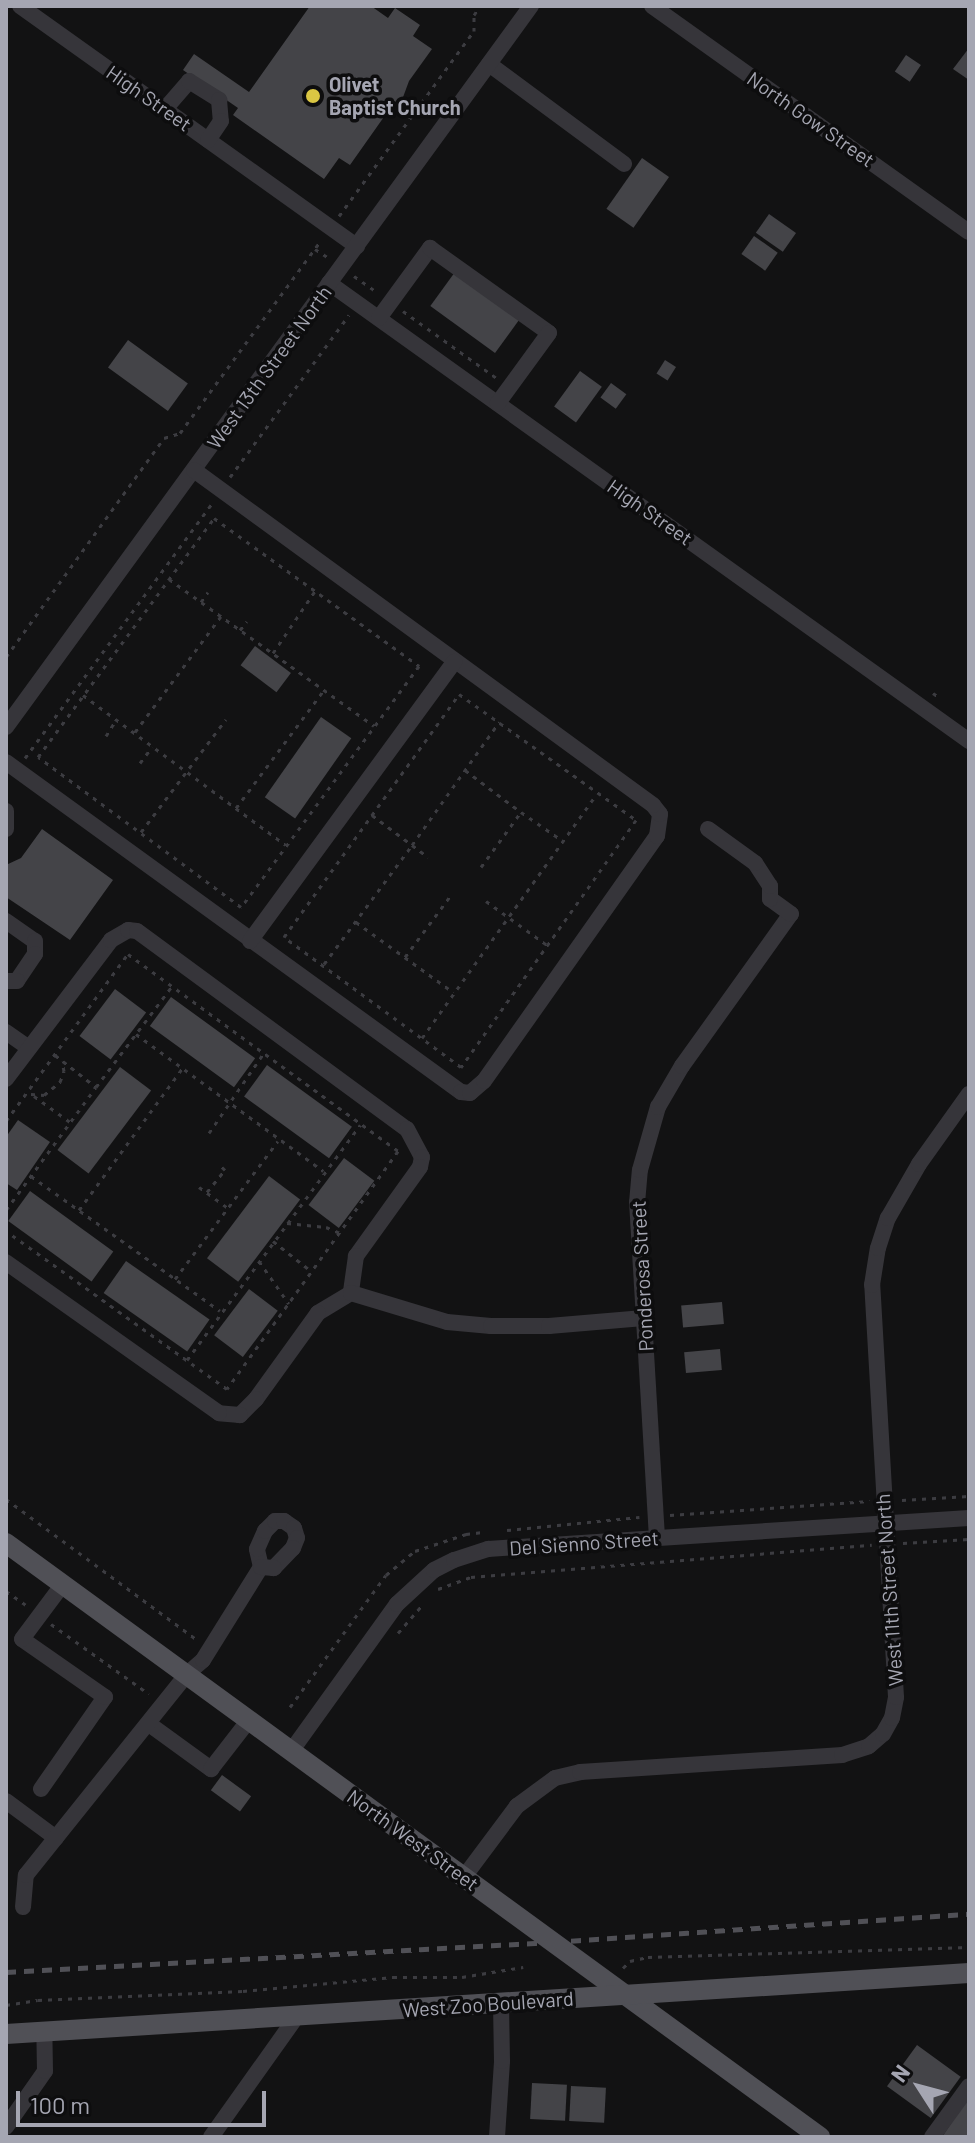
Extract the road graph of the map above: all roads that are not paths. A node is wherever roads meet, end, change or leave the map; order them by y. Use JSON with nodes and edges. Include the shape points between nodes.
{"nodes":[{"id":1,"x":20,"y":6,"type":"edge"},
{"id":2,"x":531,"y":6,"type":"edge"},
{"id":3,"x":652,"y":6,"type":"edge"},
{"id":4,"x":489,"y":64,"type":"junction"},
{"id":5,"x":165,"y":109,"type":"junction"},
{"id":6,"x":208,"y":140,"type":"junction"},
{"id":7,"x":624,"y":164,"type":"dead end"},
{"id":8,"x":969,"y":232,"type":"edge"},
{"id":9,"x":357,"y":246,"type":"junction"},
{"id":10,"x":329,"y":283,"type":"junction"},
{"id":11,"x":379,"y":318,"type":"junction"},
{"id":12,"x":498,"y":403,"type":"junction"},
{"id":13,"x":194,"y":470,"type":"junction"},
{"id":14,"x":454,"y":662,"type":"junction"},
{"id":15,"x":6,"y":727,"type":"edge"},
{"id":16,"x":969,"y":741,"type":"edge"},
{"id":17,"x":11,"y":766,"type":"edge"},
{"id":18,"x":6,"y":811,"type":"edge"},
{"id":19,"x":6,"y":829,"type":"edge"},
{"id":20,"x":708,"y":829,"type":"dead end"},
{"id":21,"x":6,"y":921,"type":"edge"},
{"id":22,"x":250,"y":941,"type":"junction"},
{"id":23,"x":6,"y":981,"type":"edge"},
{"id":24,"x":6,"y":1032,"type":"edge"},
{"id":25,"x":29,"y":1048,"type":"junction"},
{"id":26,"x":9,"y":1070,"type":"edge"},
{"id":27,"x":969,"y":1094,"type":"edge"},
{"id":28,"x":6,"y":1262,"type":"edge"},
{"id":29,"x":351,"y":1293,"type":"junction"},
{"id":30,"x":644,"y":1318,"type":"junction"},
{"id":31,"x":969,"y":1518,"type":"edge"},
{"id":32,"x":885,"y":1523,"type":"junction"},
{"id":33,"x":657,"y":1538,"type":"junction"},
{"id":34,"x":6,"y":1543,"type":"edge"},
{"id":35,"x":261,"y":1567,"type":"dead end"},
{"id":36,"x":63,"y":1584,"type":"junction"},
{"id":37,"x":187,"y":1674,"type":"junction"},
{"id":38,"x":249,"y":1720,"type":"junction"},
{"id":39,"x":149,"y":1724,"type":"junction"},
{"id":40,"x":292,"y":1750,"type":"junction"},
{"id":41,"x":41,"y":1789,"type":"dead end"},
{"id":42,"x":6,"y":1801,"type":"edge"},
{"id":43,"x":56,"y":1838,"type":"junction"},
{"id":44,"x":464,"y":1877,"type":"junction"},
{"id":45,"x":23,"y":1907,"type":"dead end"},
{"id":46,"x":969,"y":1973,"type":"edge"},
{"id":47,"x":627,"y":1995,"type":"junction"},
{"id":48,"x":501,"y":2004,"type":"junction"},
{"id":49,"x":297,"y":2016,"type":"junction"},
{"id":50,"x":44,"y":2032,"type":"junction"},
{"id":51,"x":6,"y":2034,"type":"edge"},
{"id":52,"x":969,"y":2086,"type":"edge"},
{"id":53,"x":6,"y":2127,"type":"edge"},
{"id":54,"x":211,"y":2137,"type":"edge"},
{"id":55,"x":497,"y":2137,"type":"edge"},
{"id":56,"x":820,"y":2137,"type":"edge"},
{"id":57,"x":932,"y":2137,"type":"edge"}],
"edges":[{"from":1,"to":5,"type":"street","name":"High Street"},
{"from":2,"to":4,"type":"street","name":"West 13th Street North"},
{"from":3,"to":8,"type":"street","name":"North Gow Street"},
{"from":4,"to":7,"type":"street"},
{"from":4,"to":9,"type":"street","name":"West 13th Street North"},
{"from":5,"to":6,"type":"street","name":"High Street"},
{"from":5,"to":6,"type":"street","via":[[189,81],[219,100],[221,121]]},
{"from":6,"to":9,"type":"street","name":"High Street"},
{"from":9,"to":10,"type":"street","name":"West 13th Street North"},
{"from":10,"to":11,"type":"street","name":"High Street"},
{"from":10,"to":13,"type":"street","name":"West 13th Street North"},
{"from":11,"to":12,"type":"street","name":"High Street"},
{"from":11,"to":12,"type":"street","via":[[430,248],[549,333]]},
{"from":12,"to":16,"type":"street","name":"High Street"},
{"from":13,"to":14,"type":"street"},
{"from":13,"to":15,"type":"street","name":"West 13th Street North"},
{"from":14,"to":22,"type":"street"},
{"from":14,"to":22,"type":"street","via":[[660,814],[657,836],[484,1081],[470,1093],[452,1089]]},
{"from":17,"to":22,"type":"street"},
{"from":18,"to":19,"type":"street"},
{"from":20,"to":30,"type":"street","name":"Ponderosa Street","via":[[755,863],[770,886],[770,899],[791,914],[658,1107],[646,1142],[637,1203]]},
{"from":21,"to":23,"type":"street","via":[[35,941],[35,954],[17,981]]},
{"from":24,"to":25,"type":"street"},
{"from":25,"to":26,"type":"street"},
{"from":25,"to":29,"type":"street","via":[[111,940],[137,931],[407,1129],[420,1147],[420,1167],[356,1256]]},
{"from":27,"to":32,"type":"street","name":"West 11th Street North","via":[[919,1164],[888,1218],[878,1248],[872,1322]]},
{"from":28,"to":29,"type":"street","via":[[228,1416],[246,1411],[318,1313]]},
{"from":29,"to":30,"type":"street","via":[[447,1322],[491,1326]]},
{"from":30,"to":33,"type":"street","name":"Ponderosa Street"},
{"from":31,"to":32,"type":"street","name":"Del Sienno Street"},
{"from":32,"to":33,"type":"street","name":"Del Sienno Street"},
{"from":32,"to":44,"type":"street","name":"West 11th Street North","via":[[896,1697],[892,1718],[878,1739],[842,1755],[555,1778],[517,1806]]},
{"from":33,"to":40,"type":"street","name":"Del Sienno Street","via":[[488,1549],[434,1570],[380,1625]]},
{"from":34,"to":36,"type":"main road","name":"North West Street"},
{"from":35,"to":37,"type":"street","via":[[210,1649]]},
{"from":36,"to":37,"type":"main road","name":"North West Street"},
{"from":36,"to":41,"type":"street","via":[[22,1639],[105,1697]]},
{"from":37,"to":38,"type":"main road","name":"North West Street"},
{"from":37,"to":39,"type":"street"},
{"from":38,"to":39,"type":"street","via":[[211,1769]]},
{"from":38,"to":40,"type":"main road","name":"North West Street"},
{"from":39,"to":43,"type":"street"},
{"from":40,"to":44,"type":"main road","name":"North West Street"},
{"from":42,"to":43,"type":"street"},
{"from":43,"to":45,"type":"street","via":[[26,1875]]},
{"from":44,"to":47,"type":"main road","name":"North West Street"},
{"from":46,"to":47,"type":"main road","name":"West Zoo Boulevard"},
{"from":47,"to":48,"type":"main road","name":"West Zoo Boulevard"},
{"from":47,"to":56,"type":"main road","name":"North West Street"},
{"from":48,"to":49,"type":"main road","name":"West Zoo Boulevard"},
{"from":48,"to":55,"type":"street"},
{"from":49,"to":50,"type":"main road","name":"West Zoo Boulevard"},
{"from":49,"to":54,"type":"street"},
{"from":50,"to":51,"type":"main road","name":"West Zoo Boulevard"},
{"from":50,"to":53,"type":"street","via":[[45,2071]]},
{"from":52,"to":57,"type":"street"}]}
